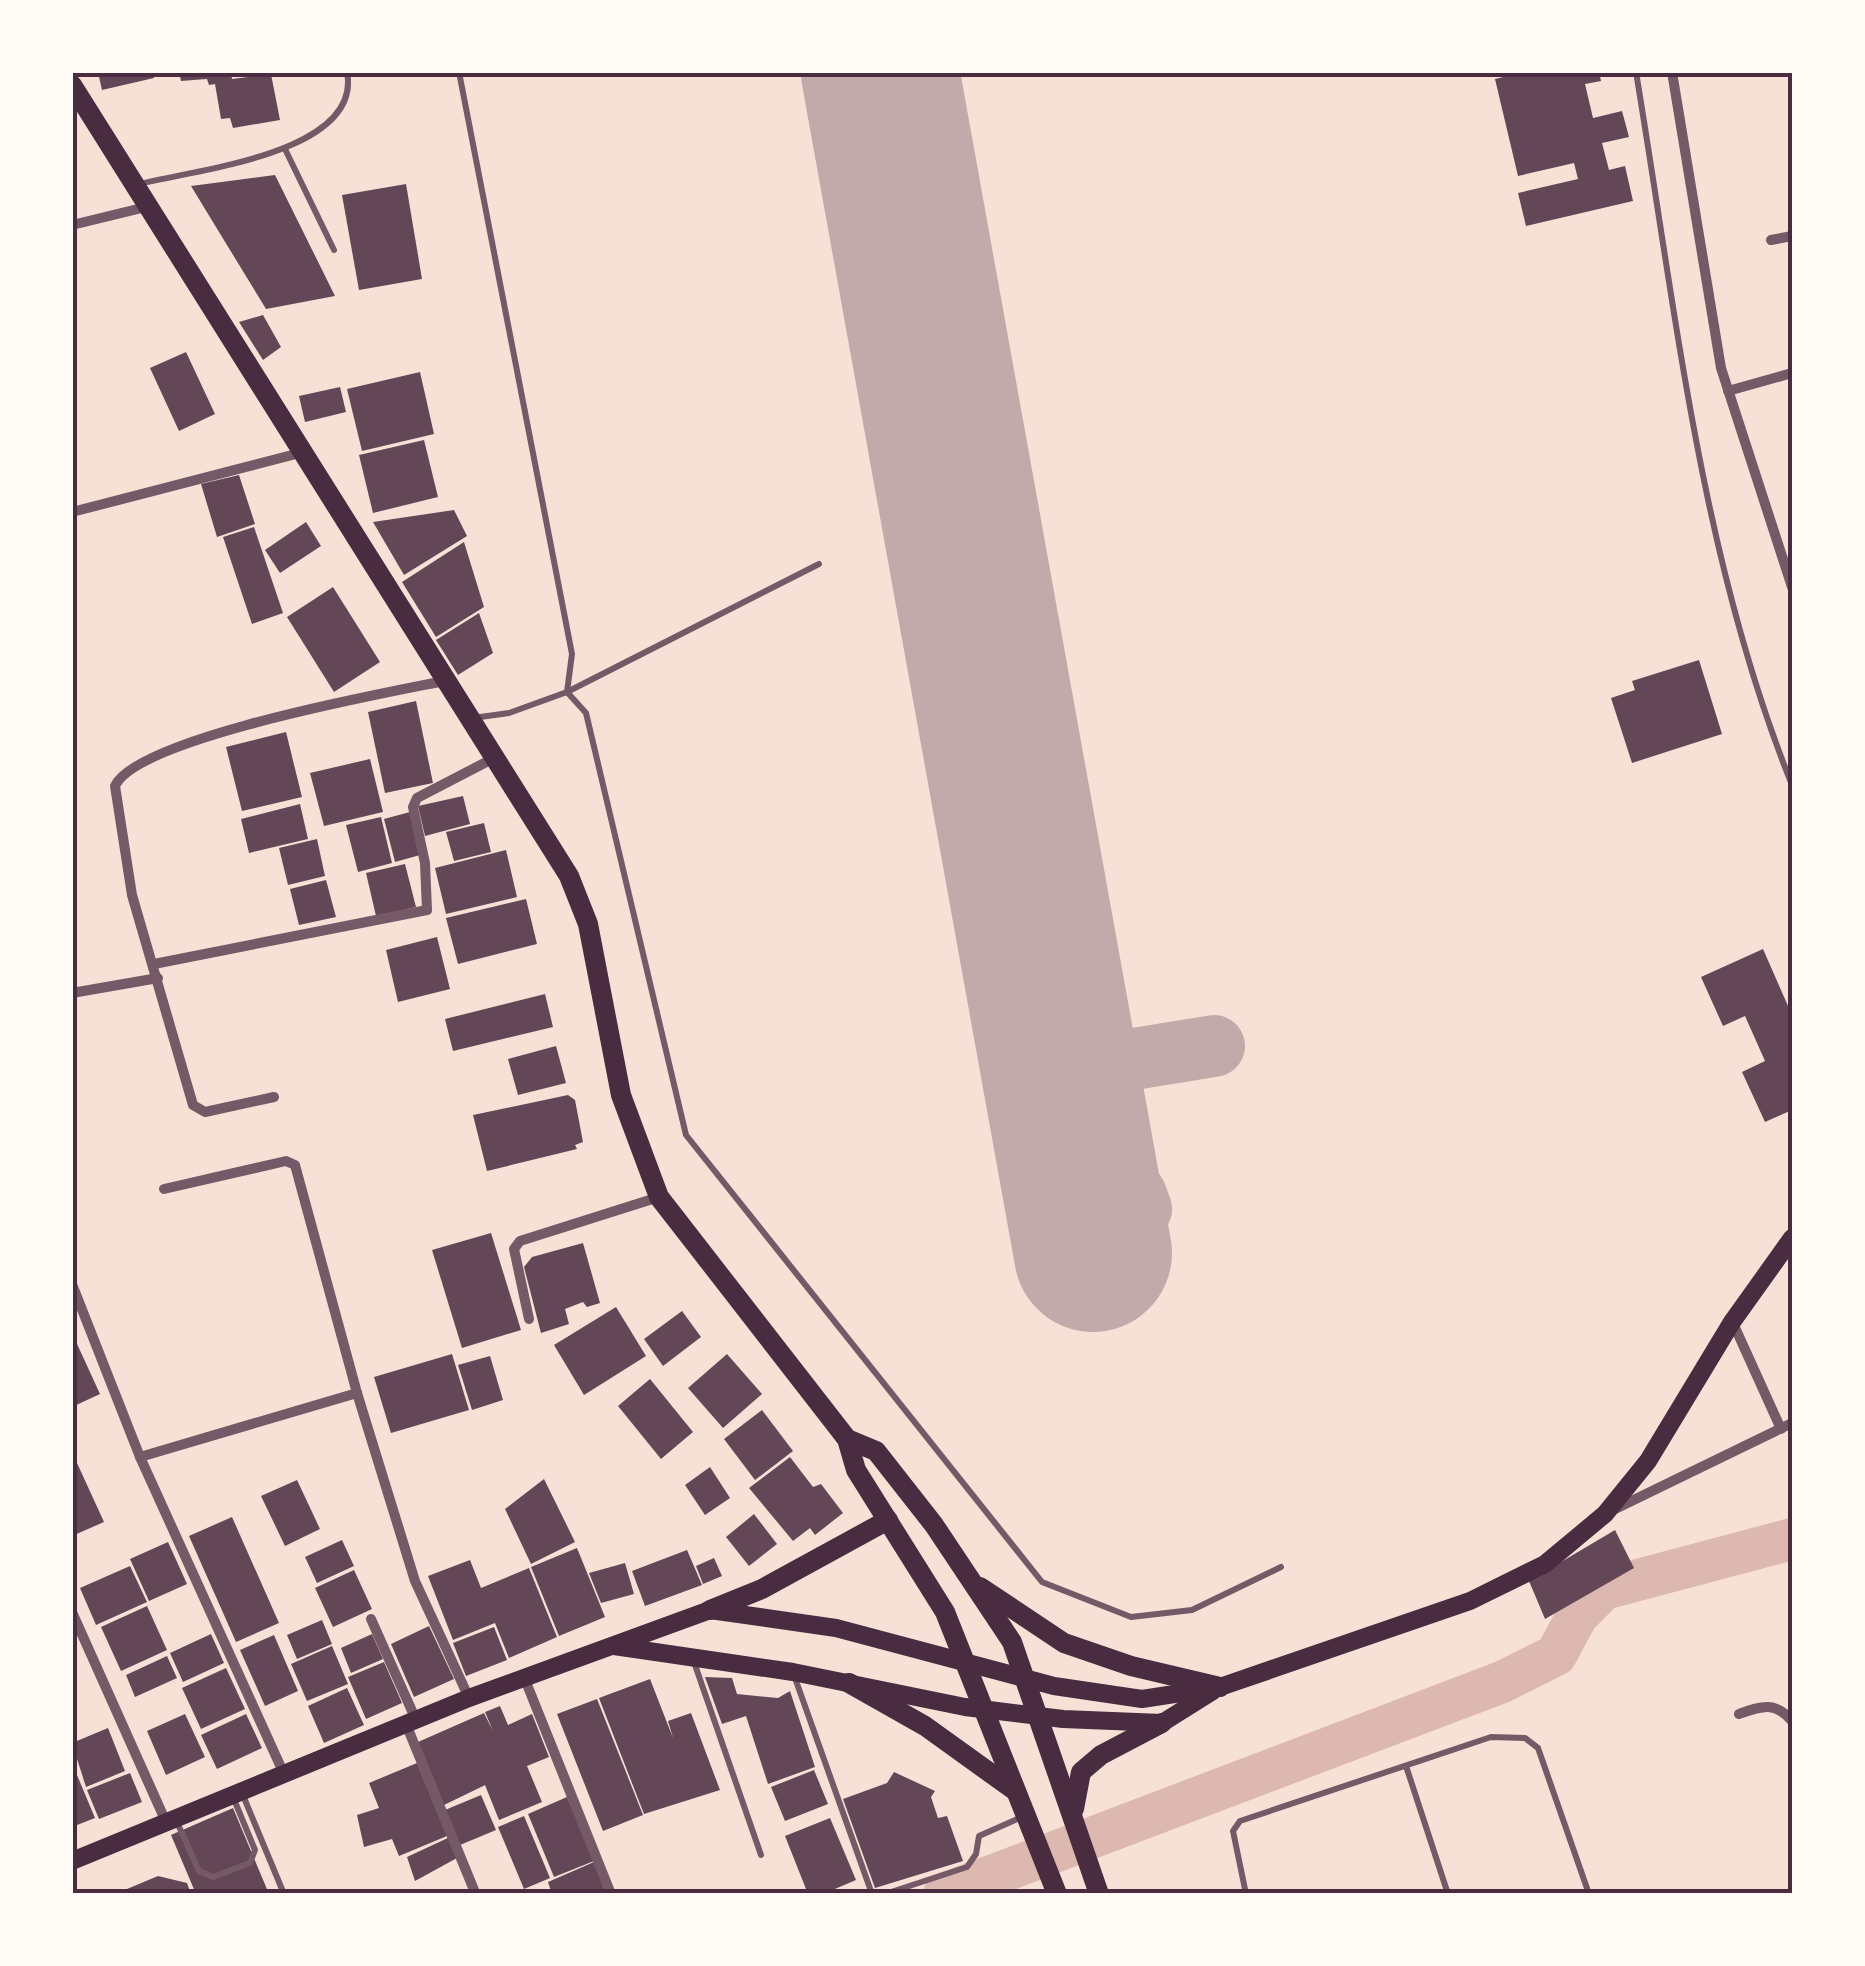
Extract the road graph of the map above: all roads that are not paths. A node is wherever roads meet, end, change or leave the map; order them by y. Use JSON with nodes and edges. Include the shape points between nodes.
{"nodes":[{"id":1,"x":347,"y":72,"type":"edge"},
{"id":2,"x":459,"y":72,"type":"edge"},
{"id":3,"x":1636,"y":72,"type":"edge"},
{"id":4,"x":1672,"y":72,"type":"edge"},
{"id":5,"x":73,"y":88,"type":"edge"},
{"id":6,"x":285,"y":149,"type":"junction"},
{"id":7,"x":133,"y":185,"type":"junction"},
{"id":8,"x":146,"y":208,"type":"junction"},
{"id":9,"x":72,"y":225,"type":"edge"},
{"id":10,"x":1792,"y":236,"type":"edge"},
{"id":11,"x":1772,"y":240,"type":"dead end"},
{"id":12,"x":334,"y":250,"type":"dead end"},
{"id":13,"x":1792,"y":373,"type":"edge"},
{"id":14,"x":1728,"y":391,"type":"junction"},
{"id":15,"x":300,"y":453,"type":"junction"},
{"id":16,"x":72,"y":512,"type":"edge"},
{"id":17,"x":818,"y":564,"type":"dead end"},
{"id":18,"x":1792,"y":587,"type":"edge"},
{"id":19,"x":444,"y":680,"type":"junction"},
{"id":20,"x":567,"y":692,"type":"junction"},
{"id":21,"x":470,"y":718,"type":"junction"},
{"id":22,"x":495,"y":758,"type":"junction"},
{"id":23,"x":1792,"y":785,"type":"edge"},
{"id":24,"x":154,"y":964,"type":"junction"},
{"id":25,"x":158,"y":978,"type":"junction"},
{"id":26,"x":72,"y":993,"type":"edge"},
{"id":27,"x":274,"y":1097,"type":"dead end"},
{"id":28,"x":164,"y":1189,"type":"dead end"},
{"id":29,"x":659,"y":1198,"type":"junction"},
{"id":30,"x":1792,"y":1238,"type":"edge"},
{"id":31,"x":72,"y":1284,"type":"edge"},
{"id":32,"x":529,"y":1319,"type":"dead end"},
{"id":33,"x":1732,"y":1322,"type":"junction"},
{"id":34,"x":357,"y":1394,"type":"junction"},
{"id":35,"x":1792,"y":1423,"type":"edge"},
{"id":36,"x":1780,"y":1429,"type":"junction"},
{"id":37,"x":847,"y":1439,"type":"junction"},
{"id":38,"x":140,"y":1457,"type":"junction"},
{"id":39,"x":1606,"y":1514,"type":"junction"},
{"id":40,"x":888,"y":1520,"type":"junction"},
{"id":41,"x":1280,"y":1567,"type":"dead end"},
{"id":42,"x":971,"y":1581,"type":"junction"},
{"id":43,"x":710,"y":1610,"type":"junction"},
{"id":44,"x":72,"y":1612,"type":"edge"},
{"id":45,"x":371,"y":1619,"type":"dead end"},
{"id":46,"x":609,"y":1645,"type":"junction"},
{"id":47,"x":692,"y":1657,"type":"junction"},
{"id":48,"x":969,"y":1666,"type":"junction"},
{"id":49,"x":793,"y":1672,"type":"junction"},
{"id":50,"x":524,"y":1677,"type":"junction"},
{"id":51,"x":1026,"y":1680,"type":"junction"},
{"id":52,"x":849,"y":1683,"type":"junction"},
{"id":53,"x":1220,"y":1687,"type":"junction"},
{"id":54,"x":470,"y":1698,"type":"junction"},
{"id":55,"x":986,"y":1709,"type":"junction"},
{"id":56,"x":1739,"y":1714,"type":"dead end"},
{"id":57,"x":1038,"y":1716,"type":"junction"},
{"id":58,"x":1792,"y":1721,"type":"edge"},
{"id":59,"x":411,"y":1722,"type":"junction"},
{"id":60,"x":1162,"y":1723,"type":"junction"},
{"id":61,"x":1406,"y":1766,"type":"junction"},
{"id":62,"x":284,"y":1774,"type":"junction"},
{"id":63,"x":1018,"y":1793,"type":"junction"},
{"id":64,"x":237,"y":1794,"type":"junction"},
{"id":65,"x":1074,"y":1816,"type":"junction"},
{"id":66,"x":170,"y":1820,"type":"junction"},
{"id":67,"x":1030,"y":1822,"type":"junction"},
{"id":68,"x":761,"y":1854,"type":"dead end"},
{"id":69,"x":72,"y":1861,"type":"edge"},
{"id":70,"x":1053,"y":1884,"type":"edge"},
{"id":71,"x":474,"y":1890,"type":"dead end"},
{"id":72,"x":284,"y":1894,"type":"edge"},
{"id":73,"x":611,"y":1894,"type":"edge"},
{"id":74,"x":872,"y":1894,"type":"edge"},
{"id":75,"x":885,"y":1894,"type":"edge"},
{"id":76,"x":1098,"y":1894,"type":"edge"},
{"id":77,"x":1246,"y":1894,"type":"edge"},
{"id":78,"x":1448,"y":1894,"type":"edge"},
{"id":79,"x":1589,"y":1894,"type":"edge"}],
"edges":[{"from":1,"to":6,"type":"lane","via":[[344,110]]},
{"from":2,"to":20,"type":"lane","via":[[571,646]]},
{"from":3,"to":23,"type":"lane","via":[[1718,549],[1742,650]]},
{"from":4,"to":14,"type":"street"},
{"from":5,"to":7,"type":"main road"},
{"from":6,"to":7,"type":"lane"},
{"from":6,"to":12,"type":"lane"},
{"from":7,"to":8,"type":"main road"},
{"from":8,"to":9,"type":"street"},
{"from":8,"to":15,"type":"main road"},
{"from":10,"to":11,"type":"street"},
{"from":13,"to":14,"type":"street"},
{"from":14,"to":18,"type":"street"},
{"from":15,"to":16,"type":"street"},
{"from":15,"to":19,"type":"main road"},
{"from":17,"to":20,"type":"lane"},
{"from":19,"to":21,"type":"main road"},
{"from":19,"to":24,"type":"street","via":[[272,717],[120,775],[119,830]]},
{"from":20,"to":21,"type":"lane","via":[[509,713]]},
{"from":20,"to":41,"type":"lane","via":[[586,713],[686,1135],[1032,1574],[1131,1617],[1192,1610]]},
{"from":21,"to":22,"type":"main road"},
{"from":22,"to":24,"type":"street","via":[[413,806],[427,910]]},
{"from":22,"to":29,"type":"main road","via":[[569,876],[588,924],[621,1095]]},
{"from":24,"to":25,"type":"street"},
{"from":25,"to":26,"type":"street"},
{"from":25,"to":27,"type":"street","via":[[192,1105],[206,1112]]},
{"from":28,"to":34,"type":"street","via":[[295,1165]]},
{"from":29,"to":32,"type":"street","via":[[520,1241],[514,1249]]},
{"from":29,"to":37,"type":"main road"},
{"from":30,"to":33,"type":"main road"},
{"from":31,"to":38,"type":"street"},
{"from":33,"to":36,"type":"street"},
{"from":33,"to":39,"type":"main road","via":[[1648,1461]]},
{"from":34,"to":38,"type":"street"},
{"from":34,"to":54,"type":"street","via":[[415,1581]]},
{"from":35,"to":36,"type":"street"},
{"from":36,"to":39,"type":"street"},
{"from":37,"to":40,"type":"main road","via":[[856,1470]]},
{"from":37,"to":42,"type":"main road","via":[[876,1450]]},
{"from":38,"to":62,"type":"street"},
{"from":39,"to":53,"type":"main road","via":[[1545,1564],[1470,1600]]},
{"from":40,"to":43,"type":"main road"},
{"from":40,"to":48,"type":"main road","via":[[945,1612]]},
{"from":42,"to":51,"type":"main road","via":[[1012,1642]]},
{"from":42,"to":53,"type":"main road","via":[[1064,1643]]},
{"from":43,"to":46,"type":"main road"},
{"from":43,"to":48,"type":"main road","via":[[836,1628]]},
{"from":44,"to":66,"type":"street"},
{"from":45,"to":59,"type":"street"},
{"from":46,"to":47,"type":"main road"},
{"from":46,"to":50,"type":"main road"},
{"from":47,"to":49,"type":"main road"},
{"from":47,"to":68,"type":"lane"},
{"from":48,"to":51,"type":"main road"},
{"from":48,"to":55,"type":"main road"},
{"from":49,"to":52,"type":"main road"},
{"from":49,"to":74,"type":"lane"},
{"from":50,"to":54,"type":"main road"},
{"from":50,"to":73,"type":"street"},
{"from":51,"to":53,"type":"main road","via":[[1142,1699]]},
{"from":51,"to":57,"type":"main road"},
{"from":52,"to":55,"type":"main road"},
{"from":52,"to":63,"type":"main road","via":[[925,1726]]},
{"from":53,"to":60,"type":"main road"},
{"from":54,"to":59,"type":"main road"},
{"from":55,"to":57,"type":"main road"},
{"from":55,"to":63,"type":"main road"},
{"from":56,"to":58,"type":"street","via":[[1765,1705]]},
{"from":57,"to":60,"type":"main road"},
{"from":57,"to":65,"type":"main road"},
{"from":59,"to":62,"type":"main road"},
{"from":59,"to":71,"type":"street"},
{"from":60,"to":65,"type":"main road","via":[[1081,1772]]},
{"from":61,"to":77,"type":"lane","via":[[1240,1821],[1233,1831]]},
{"from":61,"to":78,"type":"lane"},
{"from":61,"to":79,"type":"lane","via":[[1491,1736],[1525,1738],[1538,1748]]},
{"from":62,"to":64,"type":"main road"},
{"from":63,"to":67,"type":"main road"},
{"from":64,"to":66,"type":"main road"},
{"from":64,"to":66,"type":"lane","via":[[255,1850],[250,1862],[232,1870],[213,1877],[199,1871]]},
{"from":64,"to":72,"type":"lane"},
{"from":65,"to":76,"type":"main road"},
{"from":66,"to":69,"type":"main road"},
{"from":67,"to":70,"type":"main road"},
{"from":67,"to":75,"type":"lane","via":[[979,1836],[967,1867]]}]}
